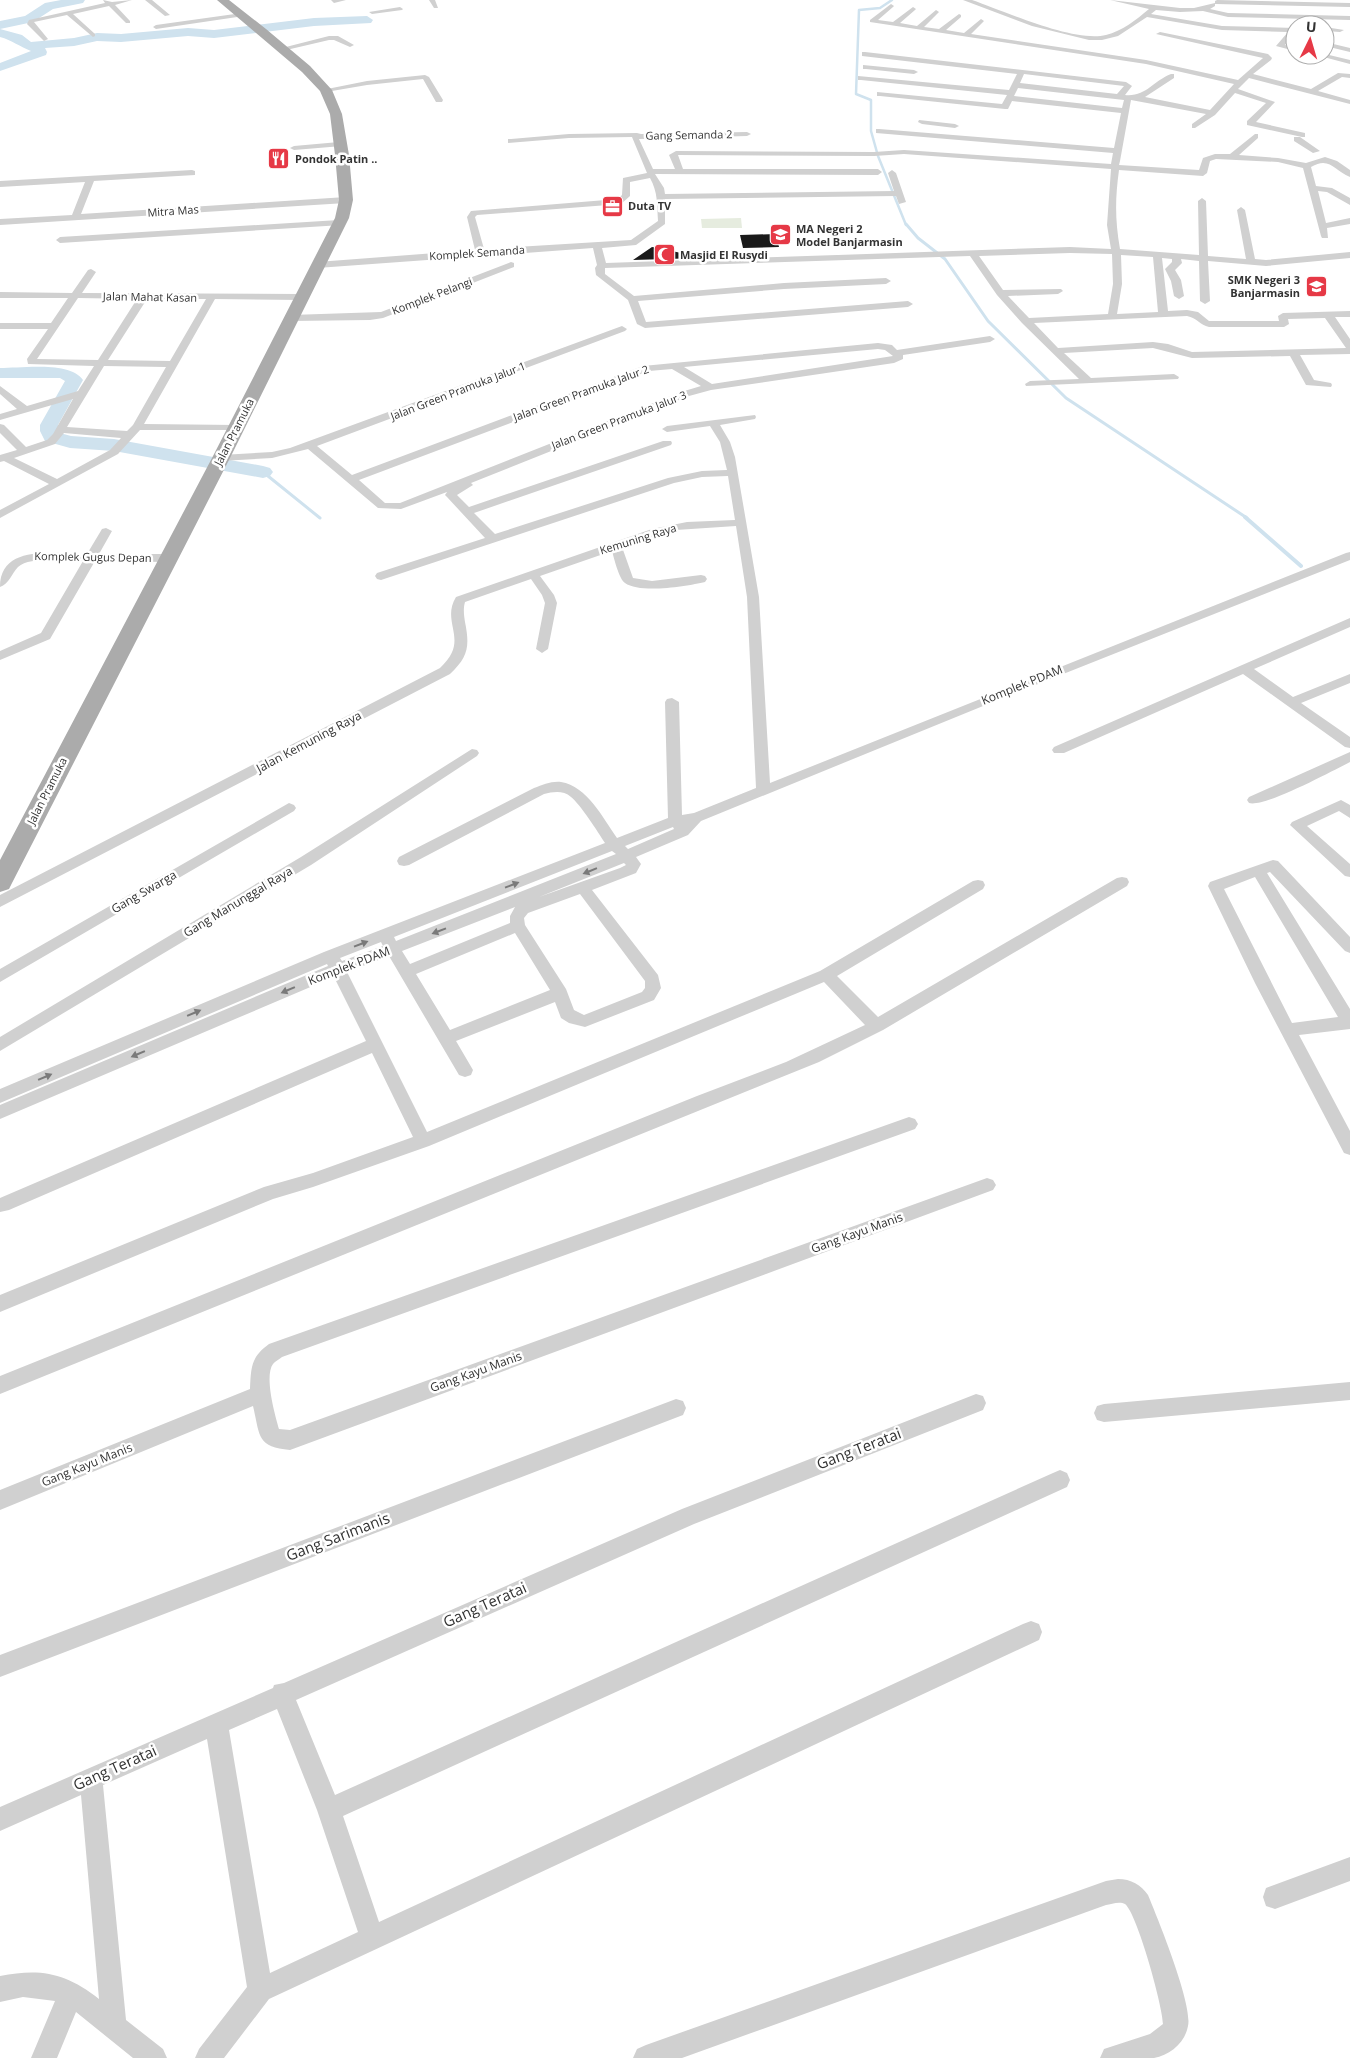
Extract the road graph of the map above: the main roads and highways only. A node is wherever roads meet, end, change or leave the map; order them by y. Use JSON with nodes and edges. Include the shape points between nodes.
{"nodes":[{"id":1,"x":222,"y":0,"type":"edge"},
{"id":2,"x":0,"y":883,"type":"edge"}],
"edges":[{"from":1,"to":2,"type":"main road","name":"Jalan Pramuka","via":[[306,69],[326,90],[336,114],[346,197],[340,223]]}]}
